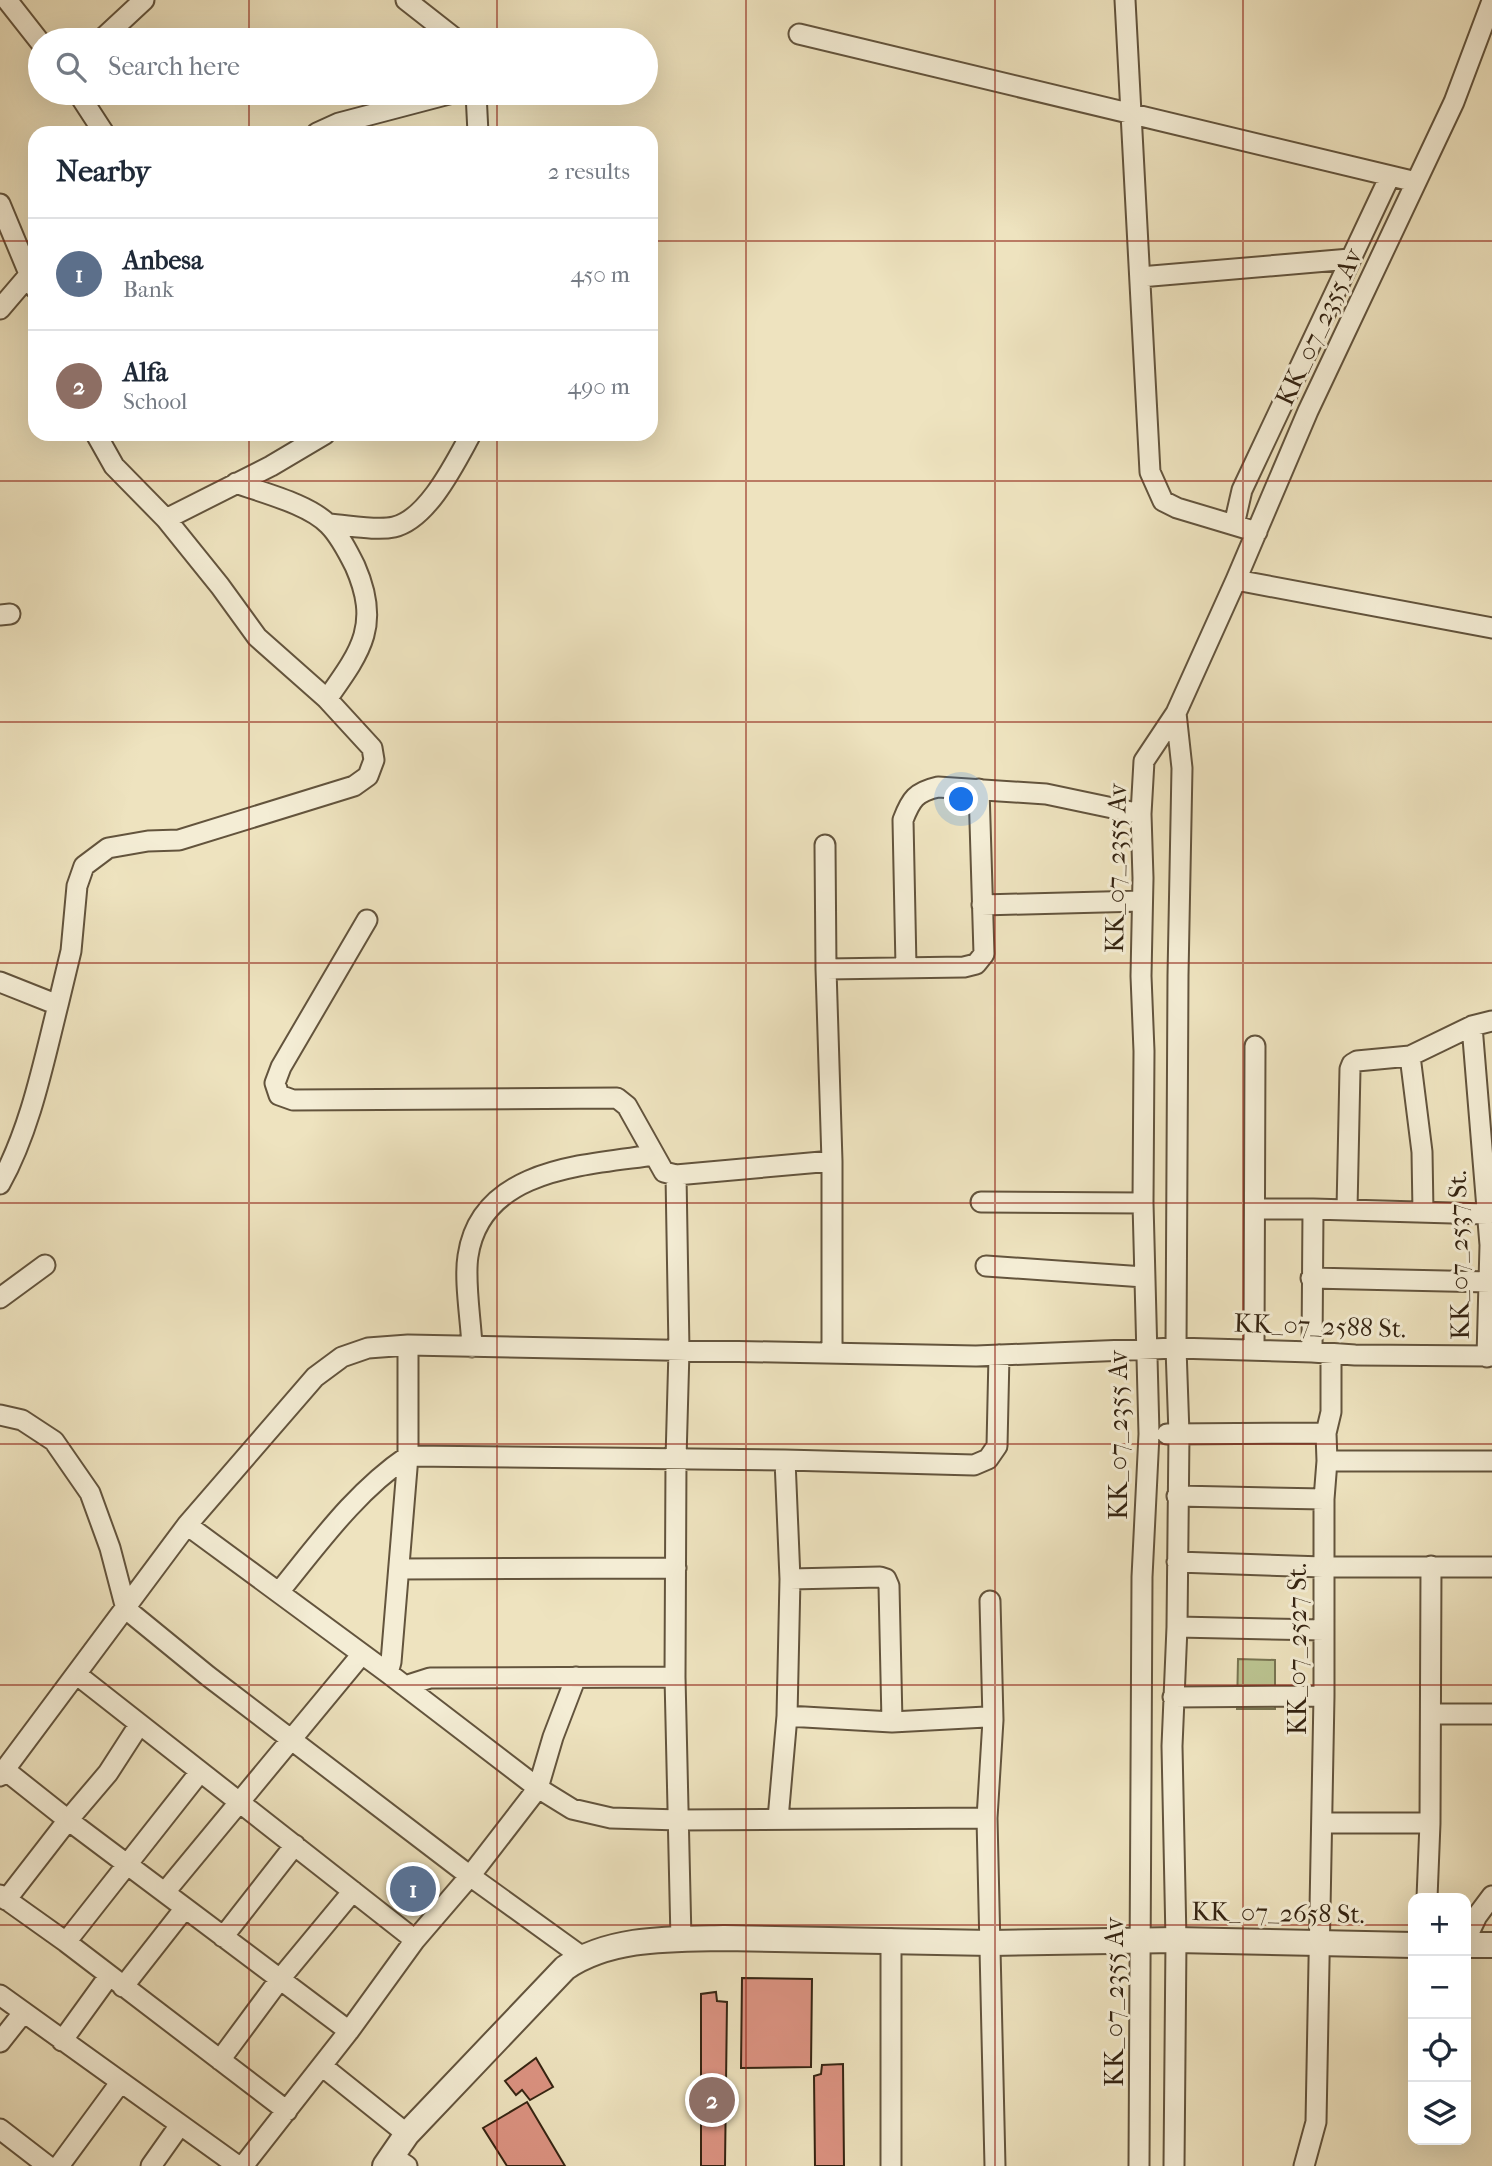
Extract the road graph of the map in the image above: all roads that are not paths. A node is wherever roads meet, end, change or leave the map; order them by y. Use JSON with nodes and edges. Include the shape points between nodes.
{"nodes":[{"id":1,"x":7,"y":0,"type":"edge"},
{"id":2,"x":144,"y":0,"type":"edge"},
{"id":3,"x":1125,"y":0,"type":"edge"},
{"id":4,"x":1492,"y":1,"type":"edge"},
{"id":5,"x":415,"y":3,"type":"edge"},
{"id":6,"x":29,"y":28,"type":"edge"},
{"id":7,"x":114,"y":28,"type":"edge"},
{"id":8,"x":443,"y":28,"type":"edge"},
{"id":9,"x":799,"y":34,"type":"dead end"},
{"id":10,"x":86,"y":105,"type":"edge"},
{"id":11,"x":407,"y":105,"type":"edge"},
{"id":12,"x":477,"y":105,"type":"edge"},
{"id":13,"x":1132,"y":114,"type":"junction"},
{"id":14,"x":99,"y":126,"type":"edge"},
{"id":15,"x":332,"y":126,"type":"edge"},
{"id":16,"x":478,"y":126,"type":"edge"},
{"id":17,"x":1390,"y":176,"type":"junction"},
{"id":18,"x":1416,"y":182,"type":"junction"},
{"id":19,"x":0,"y":204,"type":"edge"},
{"id":20,"x":1350,"y":260,"type":"junction"},
{"id":21,"x":28,"y":265,"type":"edge"},
{"id":22,"x":1140,"y":277,"type":"junction"},
{"id":23,"x":28,"y":281,"type":"edge"},
{"id":24,"x":0,"y":309,"type":"edge"},
{"id":25,"x":100,"y":441,"type":"edge"},
{"id":26,"x":312,"y":441,"type":"edge"},
{"id":27,"x":467,"y":441,"type":"edge"},
{"id":28,"x":236,"y":483,"type":"junction"},
{"id":29,"x":166,"y":519,"type":"junction"},
{"id":30,"x":329,"y":524,"type":"junction"},
{"id":31,"x":1234,"y":525,"type":"junction"},
{"id":32,"x":1257,"y":531,"type":"junction"},
{"id":33,"x":1236,"y":580,"type":"junction"},
{"id":34,"x":1492,"y":628,"type":"edge"},
{"id":35,"x":327,"y":699,"type":"junction"},
{"id":36,"x":1176,"y":713,"type":"junction"},
{"id":37,"x":979,"y":789,"type":"junction"},
{"id":38,"x":1141,"y":814,"type":"junction"},
{"id":39,"x":825,"y":845,"type":"dead end"},
{"id":40,"x":1142,"y":901,"type":"junction"},
{"id":41,"x":982,"y":905,"type":"junction"},
{"id":42,"x":367,"y":920,"type":"dead end"},
{"id":43,"x":906,"y":967,"type":"junction"},
{"id":44,"x":825,"y":969,"type":"junction"},
{"id":45,"x":7,"y":986,"type":"edge"},
{"id":46,"x":0,"y":1004,"type":"edge"},
{"id":47,"x":58,"y":1005,"type":"junction"},
{"id":48,"x":1492,"y":1021,"type":"edge"},
{"id":49,"x":1472,"y":1026,"type":"junction"},
{"id":50,"x":1255,"y":1046,"type":"dead end"},
{"id":51,"x":1410,"y":1056,"type":"junction"},
{"id":52,"x":654,"y":1155,"type":"junction"},
{"id":53,"x":832,"y":1161,"type":"junction"},
{"id":54,"x":676,"y":1175,"type":"junction"},
{"id":55,"x":1488,"y":1182,"type":"edge"},
{"id":56,"x":0,"y":1184,"type":"edge"},
{"id":57,"x":981,"y":1202,"type":"dead end"},
{"id":58,"x":1143,"y":1203,"type":"junction"},
{"id":59,"x":1255,"y":1209,"type":"junction"},
{"id":60,"x":1313,"y":1209,"type":"junction"},
{"id":61,"x":1347,"y":1209,"type":"junction"},
{"id":62,"x":1423,"y":1212,"type":"junction"},
{"id":63,"x":1488,"y":1214,"type":"junction"},
{"id":64,"x":45,"y":1265,"type":"dead end"},
{"id":65,"x":986,"y":1266,"type":"dead end"},
{"id":66,"x":1144,"y":1277,"type":"junction"},
{"id":67,"x":1311,"y":1278,"type":"junction"},
{"id":68,"x":1490,"y":1282,"type":"junction"},
{"id":69,"x":0,"y":1298,"type":"edge"},
{"id":70,"x":408,"y":1345,"type":"junction"},
{"id":71,"x":472,"y":1347,"type":"junction"},
{"id":72,"x":1145,"y":1348,"type":"junction"},
{"id":73,"x":1176,"y":1348,"type":"junction"},
{"id":74,"x":679,"y":1349,"type":"junction"},
{"id":75,"x":1254,"y":1350,"type":"junction"},
{"id":76,"x":832,"y":1353,"type":"junction"},
{"id":77,"x":1321,"y":1353,"type":"junction"},
{"id":78,"x":999,"y":1355,"type":"junction"},
{"id":79,"x":1490,"y":1356,"type":"edge"},
{"id":80,"x":0,"y":1415,"type":"edge"},
{"id":81,"x":1326,"y":1433,"type":"junction"},
{"id":82,"x":1149,"y":1434,"type":"junction"},
{"id":83,"x":1179,"y":1434,"type":"junction"},
{"id":84,"x":408,"y":1457,"type":"junction"},
{"id":85,"x":676,"y":1459,"type":"junction"},
{"id":86,"x":785,"y":1460,"type":"junction"},
{"id":87,"x":1327,"y":1461,"type":"junction"},
{"id":88,"x":1492,"y":1461,"type":"edge"},
{"id":89,"x":1177,"y":1496,"type":"junction"},
{"id":90,"x":1324,"y":1499,"type":"junction"},
{"id":91,"x":187,"y":1525,"type":"junction"},
{"id":92,"x":1177,"y":1562,"type":"junction"},
{"id":93,"x":1431,"y":1566,"type":"junction"},
{"id":94,"x":1323,"y":1567,"type":"junction"},
{"id":95,"x":1492,"y":1567,"type":"edge"},
{"id":96,"x":676,"y":1568,"type":"junction"},
{"id":97,"x":399,"y":1569,"type":"junction"},
{"id":98,"x":790,"y":1579,"type":"junction"},
{"id":99,"x":279,"y":1592,"type":"junction"},
{"id":100,"x":990,"y":1601,"type":"dead end"},
{"id":101,"x":126,"y":1609,"type":"junction"},
{"id":102,"x":1177,"y":1627,"type":"junction"},
{"id":103,"x":1324,"y":1630,"type":"junction"},
{"id":104,"x":362,"y":1654,"type":"junction"},
{"id":105,"x":388,"y":1673,"type":"junction"},
{"id":106,"x":76,"y":1674,"type":"junction"},
{"id":107,"x":576,"y":1677,"type":"junction"},
{"id":108,"x":675,"y":1677,"type":"junction"},
{"id":109,"x":405,"y":1686,"type":"junction"},
{"id":110,"x":1324,"y":1696,"type":"junction"},
{"id":111,"x":1173,"y":1697,"type":"junction"},
{"id":112,"x":1431,"y":1714,"type":"junction"},
{"id":113,"x":1492,"y":1714,"type":"edge"},
{"id":114,"x":787,"y":1716,"type":"junction"},
{"id":115,"x":993,"y":1720,"type":"junction"},
{"id":116,"x":892,"y":1723,"type":"junction"},
{"id":117,"x":139,"y":1725,"type":"junction"},
{"id":118,"x":291,"y":1738,"type":"junction"},
{"id":119,"x":200,"y":1772,"type":"junction"},
{"id":120,"x":3,"y":1773,"type":"edge"},
{"id":121,"x":538,"y":1788,"type":"junction"},
{"id":122,"x":239,"y":1802,"type":"junction"},
{"id":123,"x":987,"y":1818,"type":"junction"},
{"id":124,"x":778,"y":1819,"type":"junction"},
{"id":125,"x":68,"y":1820,"type":"junction"},
{"id":126,"x":679,"y":1820,"type":"junction"},
{"id":127,"x":1322,"y":1823,"type":"junction"},
{"id":128,"x":1430,"y":1824,"type":"junction"},
{"id":129,"x":295,"y":1845,"type":"junction"},
{"id":130,"x":129,"y":1864,"type":"junction"},
{"id":131,"x":470,"y":1876,"type":"junction"},
{"id":132,"x":353,"y":1891,"type":"junction"},
{"id":133,"x":165,"y":1892,"type":"junction"},
{"id":134,"x":1426,"y":1893,"type":"edge"},
{"id":135,"x":1492,"y":1896,"type":"edge"},
{"id":136,"x":3,"y":1897,"type":"edge"},
{"id":137,"x":185,"y":1908,"type":"junction"},
{"id":138,"x":1471,"y":1929,"type":"edge"},
{"id":139,"x":223,"y":1937,"type":"junction"},
{"id":140,"x":681,"y":1939,"type":"junction"},
{"id":141,"x":891,"y":1939,"type":"junction"},
{"id":142,"x":415,"y":1940,"type":"junction"},
{"id":143,"x":1176,"y":1940,"type":"junction"},
{"id":144,"x":1141,"y":1941,"type":"junction"},
{"id":145,"x":66,"y":1942,"type":"junction"},
{"id":146,"x":991,"y":1942,"type":"junction"},
{"id":147,"x":1318,"y":1944,"type":"junction"},
{"id":148,"x":1408,"y":1945,"type":"edge"},
{"id":149,"x":1471,"y":1945,"type":"edge"},
{"id":150,"x":1492,"y":1945,"type":"edge"},
{"id":151,"x":582,"y":1956,"type":"junction"},
{"id":152,"x":280,"y":1979,"type":"junction"},
{"id":153,"x":116,"y":1981,"type":"junction"},
{"id":154,"x":0,"y":1994,"type":"edge"},
{"id":155,"x":23,"y":2013,"type":"junction"},
{"id":156,"x":349,"y":2032,"type":"junction"},
{"id":157,"x":62,"y":2041,"type":"junction"},
{"id":158,"x":0,"y":2042,"type":"edge"},
{"id":159,"x":220,"y":2060,"type":"junction"},
{"id":160,"x":321,"y":2066,"type":"junction"},
{"id":161,"x":120,"y":2083,"type":"junction"},
{"id":162,"x":288,"y":2111,"type":"junction"},
{"id":163,"x":180,"y":2125,"type":"junction"},
{"id":164,"x":0,"y":2129,"type":"edge"},
{"id":165,"x":407,"y":2134,"type":"junction"},
{"id":166,"x":395,"y":2162,"type":"edge"},
{"id":167,"x":48,"y":2166,"type":"edge"},
{"id":168,"x":59,"y":2166,"type":"edge"},
{"id":169,"x":151,"y":2166,"type":"edge"},
{"id":170,"x":237,"y":2166,"type":"edge"},
{"id":171,"x":243,"y":2166,"type":"edge"},
{"id":172,"x":891,"y":2166,"type":"edge"},
{"id":173,"x":995,"y":2166,"type":"edge"},
{"id":174,"x":1139,"y":2166,"type":"edge"},
{"id":175,"x":1174,"y":2166,"type":"edge"},
{"id":176,"x":1304,"y":2166,"type":"edge"}],
"edges":[{"from":1,"to":6,"type":"street"},
{"from":2,"to":7,"type":"street"},
{"from":3,"to":13,"type":"street"},
{"from":4,"to":18,"type":"street","name":"KK_07_2355 Av","via":[[1454,102]]},
{"from":5,"to":8,"type":"street"},
{"from":9,"to":13,"type":"street"},
{"from":10,"to":14,"type":"street"},
{"from":11,"to":15,"type":"street"},
{"from":12,"to":16,"type":"street"},
{"from":13,"to":17,"type":"street"},
{"from":13,"to":22,"type":"street"},
{"from":17,"to":18,"type":"street"},
{"from":17,"to":20,"type":"street"},
{"from":18,"to":32,"type":"street","name":"KK_07_2355 Av"},
{"from":19,"to":21,"type":"street"},
{"from":20,"to":22,"type":"street"},
{"from":20,"to":31,"type":"street","via":[[1242,490]]},
{"from":22,"to":31,"type":"street","via":[[1150,472],[1163,500],[1177,509]]},
{"from":23,"to":24,"type":"street"},
{"from":25,"to":29,"type":"street","via":[[114,466]]},
{"from":26,"to":28,"type":"street"},
{"from":27,"to":30,"type":"street","via":[[437,490],[404,524],[390,528]]},
{"from":28,"to":29,"type":"street"},
{"from":28,"to":30,"type":"street","via":[[302,507]]},
{"from":29,"to":35,"type":"street","via":[[257,637]]},
{"from":30,"to":35,"type":"street","via":[[365,590],[368,623],[355,660]]},
{"from":31,"to":32,"type":"street"},
{"from":32,"to":33,"type":"street","name":"KK_07_2355 Av"},
{"from":33,"to":34,"type":"street"},
{"from":33,"to":36,"type":"street","name":"KK_07_2355 Av"},
{"from":35,"to":47,"type":"street","via":[[372,748],[374,760],[368,776],[354,786],[179,840],[108,848],[84,866],[77,886],[71,951]]},
{"from":36,"to":38,"type":"street","name":"KK_07_2355 Av","via":[[1144,761]]},
{"from":36,"to":73,"type":"street","via":[[1182,768]]},
{"from":37,"to":38,"type":"street","via":[[1046,794]]},
{"from":37,"to":41,"type":"street"},
{"from":37,"to":43,"type":"street","via":[[938,787],[924,790],[910,801],[904,820]]},
{"from":38,"to":40,"type":"street","name":"KK_07_2355 Av"},
{"from":39,"to":44,"type":"street"},
{"from":40,"to":41,"type":"street"},
{"from":40,"to":58,"type":"street","name":"KK_07_2355 Av"},
{"from":41,"to":43,"type":"street","via":[[984,954],[976,964]]},
{"from":42,"to":52,"type":"street","via":[[282,1067],[275,1083],[279,1095],[293,1100],[617,1098],[627,1106]]},
{"from":43,"to":44,"type":"street"},
{"from":44,"to":53,"type":"street"},
{"from":45,"to":46,"type":"street"},
{"from":45,"to":47,"type":"street"},
{"from":47,"to":56,"type":"street","via":[[40,1078]]},
{"from":48,"to":49,"type":"street"},
{"from":49,"to":51,"type":"street"},
{"from":49,"to":55,"type":"street","name":"KK_07_2537 St."},
{"from":50,"to":59,"type":"street"},
{"from":51,"to":61,"type":"street","via":[[1357,1061],[1350,1069]]},
{"from":51,"to":62,"type":"street","via":[[1422,1152]]},
{"from":52,"to":54,"type":"street","via":[[664,1172]]},
{"from":52,"to":71,"type":"street","via":[[562,1168],[517,1185],[481,1217],[467,1259]]},
{"from":53,"to":54,"type":"street"},
{"from":53,"to":76,"type":"street"},
{"from":54,"to":74,"type":"street"},
{"from":55,"to":63,"type":"street","name":"KK_07_2537 St."},
{"from":57,"to":58,"type":"street"},
{"from":58,"to":66,"type":"street","name":"KK_07_2355 Av"},
{"from":59,"to":60,"type":"street"},
{"from":59,"to":75,"type":"street"},
{"from":60,"to":61,"type":"street"},
{"from":60,"to":67,"type":"street","name":"KK_07_2527 St."},
{"from":61,"to":62,"type":"street"},
{"from":62,"to":63,"type":"street"},
{"from":63,"to":68,"type":"street","name":"KK_07_2537 St."},
{"from":64,"to":69,"type":"street"},
{"from":65,"to":66,"type":"street"},
{"from":66,"to":72,"type":"street","name":"KK_07_2355 Av"},
{"from":67,"to":68,"type":"street"},
{"from":67,"to":77,"type":"street","name":"KK_07_2527 St."},
{"from":68,"to":79,"type":"street","name":"KK_07_2537 St."},
{"from":70,"to":71,"type":"street","name":"KK_07_2588 St."},
{"from":70,"to":84,"type":"street"},
{"from":70,"to":91,"type":"street","name":"KK_07_2588 St.","via":[[368,1348],[342,1357],[316,1377]]},
{"from":71,"to":74,"type":"street","name":"KK_07_2588 St."},
{"from":72,"to":73,"type":"street","name":"KK_07_2588 St."},
{"from":72,"to":78,"type":"street","name":"KK_07_2588 St."},
{"from":72,"to":82,"type":"street","name":"KK_07_2355 Av"},
{"from":73,"to":75,"type":"street","name":"KK_07_2588 St."},
{"from":73,"to":83,"type":"street"},
{"from":74,"to":76,"type":"street","name":"KK_07_2588 St."},
{"from":74,"to":85,"type":"street"},
{"from":75,"to":77,"type":"street","name":"KK_07_2588 St."},
{"from":76,"to":78,"type":"street","name":"KK_07_2588 St."},
{"from":77,"to":79,"type":"street","name":"KK_07_2588 St."},
{"from":77,"to":81,"type":"street","name":"KK_07_2527 St.","via":[[1331,1412]]},
{"from":78,"to":86,"type":"street","via":[[997,1446],[988,1459],[974,1465]]},
{"from":80,"to":101,"type":"street","via":[[22,1420],[54,1441],[90,1493]]},
{"from":81,"to":83,"type":"street"},
{"from":81,"to":87,"type":"street","name":"KK_07_2527 St."},
{"from":82,"to":83,"type":"street"},
{"from":82,"to":144,"type":"street","name":"KK_07_2355 Av","via":[[1142,1577]]},
{"from":83,"to":89,"type":"street"},
{"from":84,"to":85,"type":"street"},
{"from":84,"to":97,"type":"street"},
{"from":84,"to":99,"type":"street","via":[[359,1495]]},
{"from":85,"to":86,"type":"street"},
{"from":85,"to":96,"type":"street"},
{"from":86,"to":98,"type":"street"},
{"from":87,"to":88,"type":"street"},
{"from":87,"to":90,"type":"street","name":"KK_07_2527 St."},
{"from":89,"to":90,"type":"street"},
{"from":89,"to":92,"type":"street"},
{"from":90,"to":94,"type":"street","name":"KK_07_2527 St."},
{"from":91,"to":99,"type":"street"},
{"from":91,"to":101,"type":"street","name":"KK_07_2588 St."},
{"from":92,"to":94,"type":"street"},
{"from":92,"to":102,"type":"street"},
{"from":93,"to":94,"type":"street"},
{"from":93,"to":95,"type":"street"},
{"from":93,"to":112,"type":"street"},
{"from":94,"to":103,"type":"street","name":"KK_07_2527 St."},
{"from":96,"to":97,"type":"street"},
{"from":96,"to":108,"type":"street"},
{"from":97,"to":105,"type":"street"},
{"from":98,"to":114,"type":"street"},
{"from":98,"to":116,"type":"street","via":[[886,1579]]},
{"from":99,"to":104,"type":"street"},
{"from":100,"to":115,"type":"street"},
{"from":101,"to":106,"type":"street","name":"KK_07_2588 St."},
{"from":101,"to":118,"type":"street"},
{"from":102,"to":103,"type":"street"},
{"from":102,"to":111,"type":"street"},
{"from":103,"to":110,"type":"street","name":"KK_07_2527 St."},
{"from":104,"to":105,"type":"street"},
{"from":104,"to":118,"type":"street"},
{"from":105,"to":109,"type":"street"},
{"from":106,"to":117,"type":"street"},
{"from":106,"to":120,"type":"street","name":"KK_07_2588 St."},
{"from":107,"to":108,"type":"street"},
{"from":107,"to":109,"type":"street","via":[[430,1678]]},
{"from":107,"to":121,"type":"street"},
{"from":108,"to":126,"type":"street"},
{"from":109,"to":121,"type":"street"},
{"from":110,"to":111,"type":"street"},
{"from":110,"to":127,"type":"street","name":"KK_07_2527 St."},
{"from":111,"to":143,"type":"street"},
{"from":112,"to":113,"type":"street"},
{"from":112,"to":128,"type":"street"},
{"from":114,"to":116,"type":"street"},
{"from":114,"to":124,"type":"street"},
{"from":115,"to":116,"type":"street"},
{"from":115,"to":123,"type":"street"},
{"from":117,"to":119,"type":"street"},
{"from":117,"to":125,"type":"street","via":[[108,1773]]},
{"from":118,"to":122,"type":"street"},
{"from":118,"to":131,"type":"street"},
{"from":119,"to":122,"type":"street"},
{"from":119,"to":130,"type":"street"},
{"from":120,"to":125,"type":"street"},
{"from":121,"to":126,"type":"street","via":[[572,1809],[611,1818]]},
{"from":121,"to":131,"type":"street"},
{"from":122,"to":129,"type":"street"},
{"from":122,"to":133,"type":"street"},
{"from":123,"to":124,"type":"street"},
{"from":123,"to":146,"type":"street"},
{"from":124,"to":126,"type":"street"},
{"from":125,"to":130,"type":"street"},
{"from":125,"to":136,"type":"street"},
{"from":126,"to":140,"type":"street"},
{"from":127,"to":128,"type":"street"},
{"from":127,"to":147,"type":"street","name":"KK_07_2527 St."},
{"from":128,"to":134,"type":"street"},
{"from":129,"to":132,"type":"street"},
{"from":129,"to":139,"type":"street"},
{"from":130,"to":133,"type":"street"},
{"from":130,"to":145,"type":"street"},
{"from":131,"to":142,"type":"street"},
{"from":131,"to":151,"type":"street"},
{"from":132,"to":142,"type":"street"},
{"from":132,"to":152,"type":"street"},
{"from":133,"to":137,"type":"street"},
{"from":135,"to":138,"type":"street"},
{"from":136,"to":145,"type":"street"},
{"from":137,"to":139,"type":"street"},
{"from":137,"to":153,"type":"street"},
{"from":139,"to":152,"type":"street"},
{"from":140,"to":141,"type":"street","name":"KK_07_2658 St."},
{"from":140,"to":151,"type":"street","name":"KK_07_2658 St.","via":[[630,1944]]},
{"from":141,"to":146,"type":"street","name":"KK_07_2658 St."},
{"from":141,"to":172,"type":"street"},
{"from":142,"to":156,"type":"street"},
{"from":143,"to":144,"type":"street","name":"KK_07_2658 St."},
{"from":143,"to":147,"type":"street","name":"KK_07_2658 St."},
{"from":143,"to":175,"type":"street"},
{"from":144,"to":146,"type":"street","name":"KK_07_2658 St."},
{"from":144,"to":174,"type":"street","name":"KK_07_2355 Av"},
{"from":145,"to":153,"type":"street"},
{"from":146,"to":173,"type":"street"},
{"from":147,"to":148,"type":"street","name":"KK_07_2658 St."},
{"from":147,"to":176,"type":"street","name":"KK_07_2527 St.","via":[[1316,2122]]},
{"from":149,"to":150,"type":"street"},
{"from":151,"to":165,"type":"street","via":[[549,1983]]},
{"from":152,"to":156,"type":"street"},
{"from":152,"to":159,"type":"street"},
{"from":153,"to":157,"type":"street"},
{"from":153,"to":159,"type":"street"},
{"from":154,"to":155,"type":"street"},
{"from":155,"to":157,"type":"street"},
{"from":155,"to":158,"type":"street"},
{"from":156,"to":160,"type":"street"},
{"from":157,"to":161,"type":"street"},
{"from":159,"to":162,"type":"street"},
{"from":160,"to":162,"type":"street"},
{"from":160,"to":165,"type":"street"},
{"from":161,"to":163,"type":"street"},
{"from":161,"to":168,"type":"street"},
{"from":162,"to":171,"type":"street"},
{"from":163,"to":169,"type":"street"},
{"from":163,"to":170,"type":"street"},
{"from":164,"to":167,"type":"street"},
{"from":165,"to":166,"type":"street"}]}
